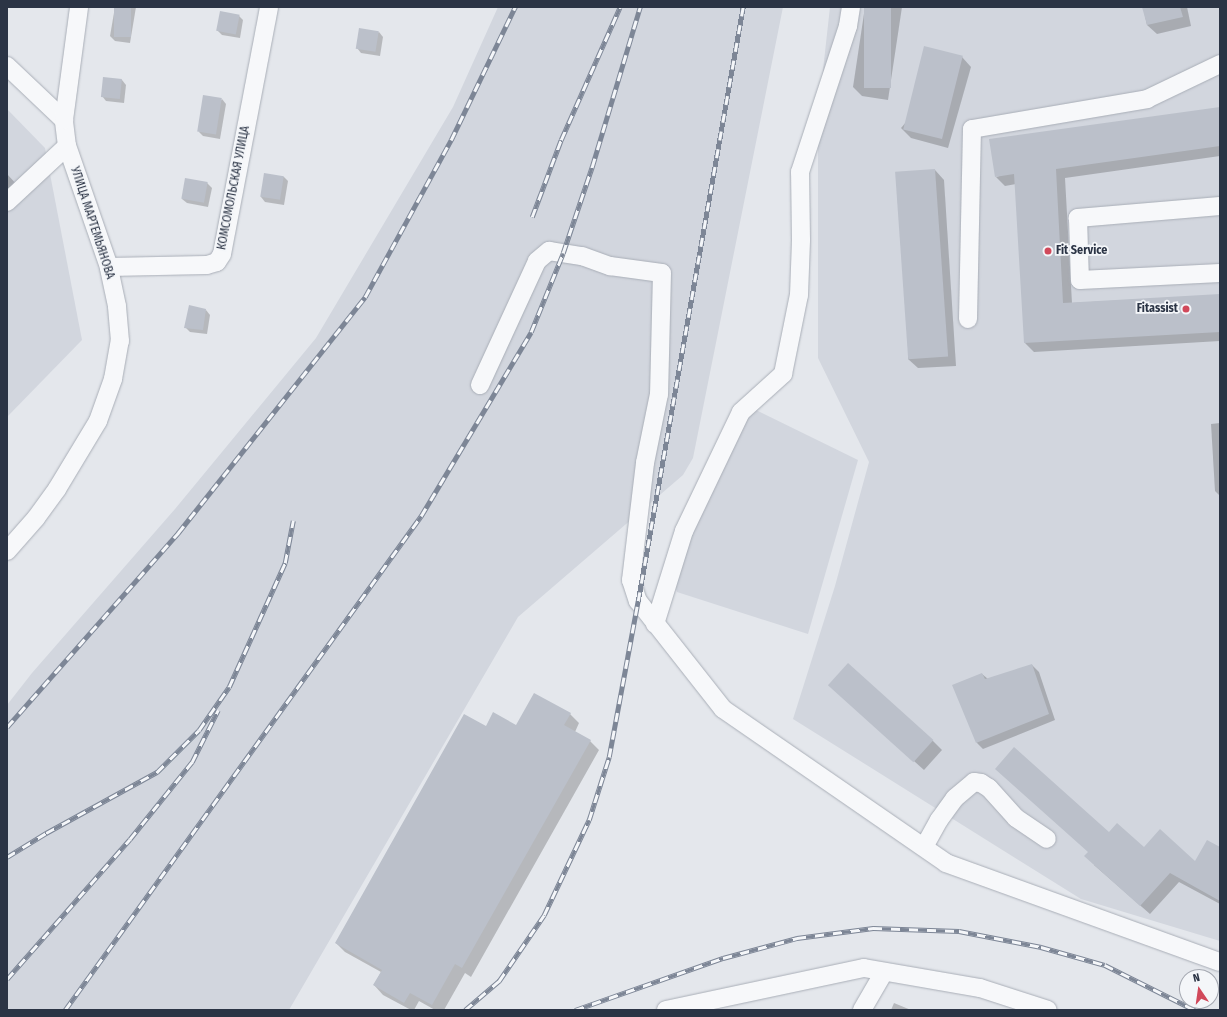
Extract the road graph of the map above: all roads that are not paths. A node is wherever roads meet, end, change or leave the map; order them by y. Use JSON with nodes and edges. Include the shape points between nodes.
{"nodes":[{"id":1,"x":79,"y":7,"type":"edge"},
{"id":2,"x":269,"y":7,"type":"edge"},
{"id":3,"x":851,"y":7,"type":"edge"},
{"id":4,"x":1220,"y":64,"type":"edge"},
{"id":5,"x":7,"y":66,"type":"edge"},
{"id":6,"x":64,"y":120,"type":"junction"},
{"id":7,"x":67,"y":146,"type":"junction"},
{"id":8,"x":7,"y":202,"type":"edge"},
{"id":9,"x":1220,"y":206,"type":"edge"},
{"id":10,"x":109,"y":267,"type":"junction"},
{"id":11,"x":1220,"y":273,"type":"edge"},
{"id":12,"x":968,"y":320,"type":"dead end"},
{"id":13,"x":480,"y":386,"type":"dead end"},
{"id":14,"x":7,"y":551,"type":"edge"},
{"id":15,"x":655,"y":624,"type":"junction"},
{"id":16,"x":1047,"y":840,"type":"dead end"},
{"id":17,"x":924,"y":847,"type":"junction"},
{"id":18,"x":1220,"y":962,"type":"edge"},
{"id":19,"x":884,"y":972,"type":"junction"},
{"id":20,"x":666,"y":1010,"type":"edge"},
{"id":21,"x":862,"y":1010,"type":"edge"},
{"id":22,"x":1048,"y":1010,"type":"edge"}],
"edges":[{"from":1,"to":6,"type":"street","name":"УЛИЦА МАРТЕМЬЯНОВА"},
{"from":2,"to":10,"type":"street","name":"КОМСОМОЛЬСКАЯ УЛИЦА","via":[[222,254],[217,262],[207,265]]},
{"from":3,"to":15,"type":"street","via":[[848,26],[800,172],[799,295],[783,374],[741,412],[684,531]]},
{"from":4,"to":12,"type":"street","via":[[1147,99],[972,129]]},
{"from":5,"to":6,"type":"street"},
{"from":6,"to":7,"type":"street","name":"УЛИЦА МАРТЕМЬЯНОВА"},
{"from":7,"to":8,"type":"street"},
{"from":7,"to":10,"type":"street","name":"УЛИЦА МАРТЕМЬЯНОВА"},
{"from":9,"to":11,"type":"street","via":[[1078,218],[1080,280]]},
{"from":10,"to":14,"type":"street","name":"УЛИЦА МАРТЕМЬЯНОВА","via":[[117,306],[120,341],[106,399],[90,435],[58,489]]},
{"from":13,"to":15,"type":"street","via":[[537,261],[549,251],[582,256],[610,266],[662,272],[658,394],[645,463],[631,580],[638,602]]},
{"from":15,"to":17,"type":"street","via":[[723,709]]},
{"from":16,"to":17,"type":"street","via":[[1016,818],[989,788],[974,782],[955,798]]},
{"from":17,"to":18,"type":"street","via":[[946,863]]},
{"from":19,"to":20,"type":"street","via":[[864,968]]},
{"from":19,"to":21,"type":"street"},
{"from":19,"to":22,"type":"street","via":[[980,988]]}]}
